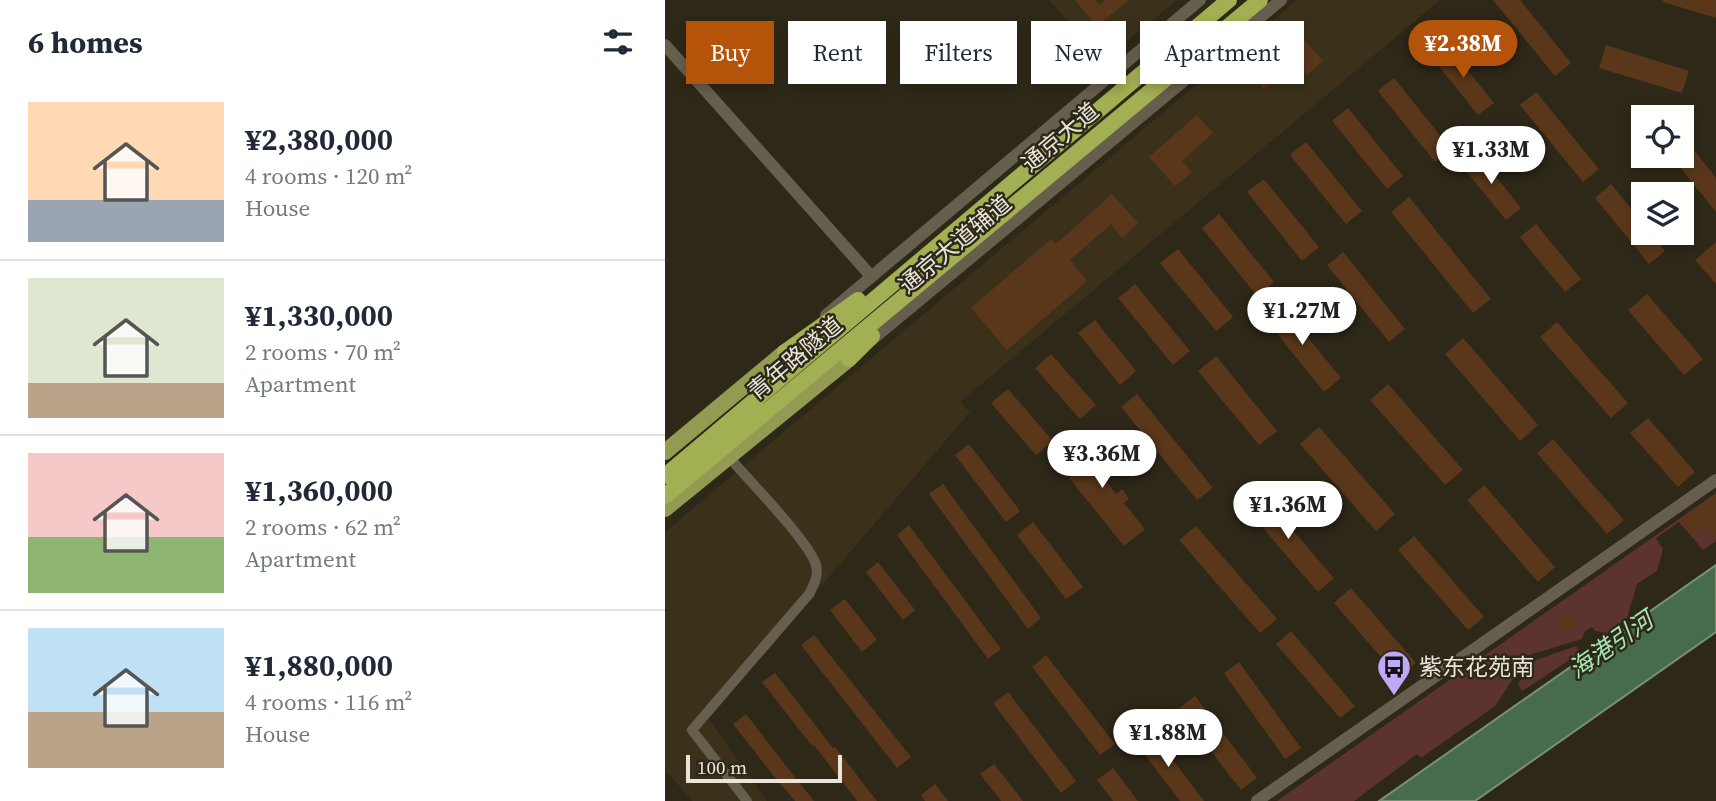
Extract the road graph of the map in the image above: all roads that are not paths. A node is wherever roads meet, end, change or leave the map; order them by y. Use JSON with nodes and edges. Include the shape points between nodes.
{"nodes":[{"id":1,"x":1200,"y":0,"type":"edge"},
{"id":2,"x":1229,"y":0,"type":"edge"},
{"id":3,"x":1260,"y":0,"type":"edge"},
{"id":4,"x":1281,"y":0,"type":"edge"},
{"id":5,"x":665,"y":45,"type":"edge"},
{"id":6,"x":940,"y":243,"type":"junction"},
{"id":7,"x":955,"y":255,"type":"junction"},
{"id":8,"x":871,"y":276,"type":"junction"},
{"id":9,"x":785,"y":352,"type":"junction"},
{"id":10,"x":849,"y":359,"type":"junction"},
{"id":11,"x":666,"y":449,"type":"edge"},
{"id":12,"x":729,"y":457,"type":"junction"},
{"id":13,"x":665,"y":476,"type":"edge"},
{"id":14,"x":1716,"y":480,"type":"edge"},
{"id":15,"x":665,"y":496,"type":"edge"},
{"id":16,"x":665,"y":509,"type":"edge"},
{"id":17,"x":747,"y":801,"type":"edge"},
{"id":18,"x":1257,"y":801,"type":"edge"}],
"edges":[{"from":1,"to":8,"type":"street","name":"通京大道辅道"},
{"from":2,"to":6,"type":"highway","name":"通京大道"},
{"from":3,"to":7,"type":"highway","name":"通京大道"},
{"from":4,"to":10,"type":"street","name":"通京大道辅道"},
{"from":5,"to":8,"type":"street"},
{"from":6,"to":9,"type":"highway"},
{"from":6,"to":13,"type":"highway","name":"青年路隧道"},
{"from":7,"to":10,"type":"highway"},
{"from":7,"to":15,"type":"highway","name":"青年路隧道"},
{"from":8,"to":9,"type":"street","name":"通京大道辅道"},
{"from":9,"to":11,"type":"main road"},
{"from":10,"to":12,"type":"main road"},
{"from":12,"to":16,"type":"main road"},
{"from":12,"to":17,"type":"street","via":[[804,546],[816,564],[817,577],[810,593],[692,730]]},
{"from":14,"to":18,"type":"street"}]}
